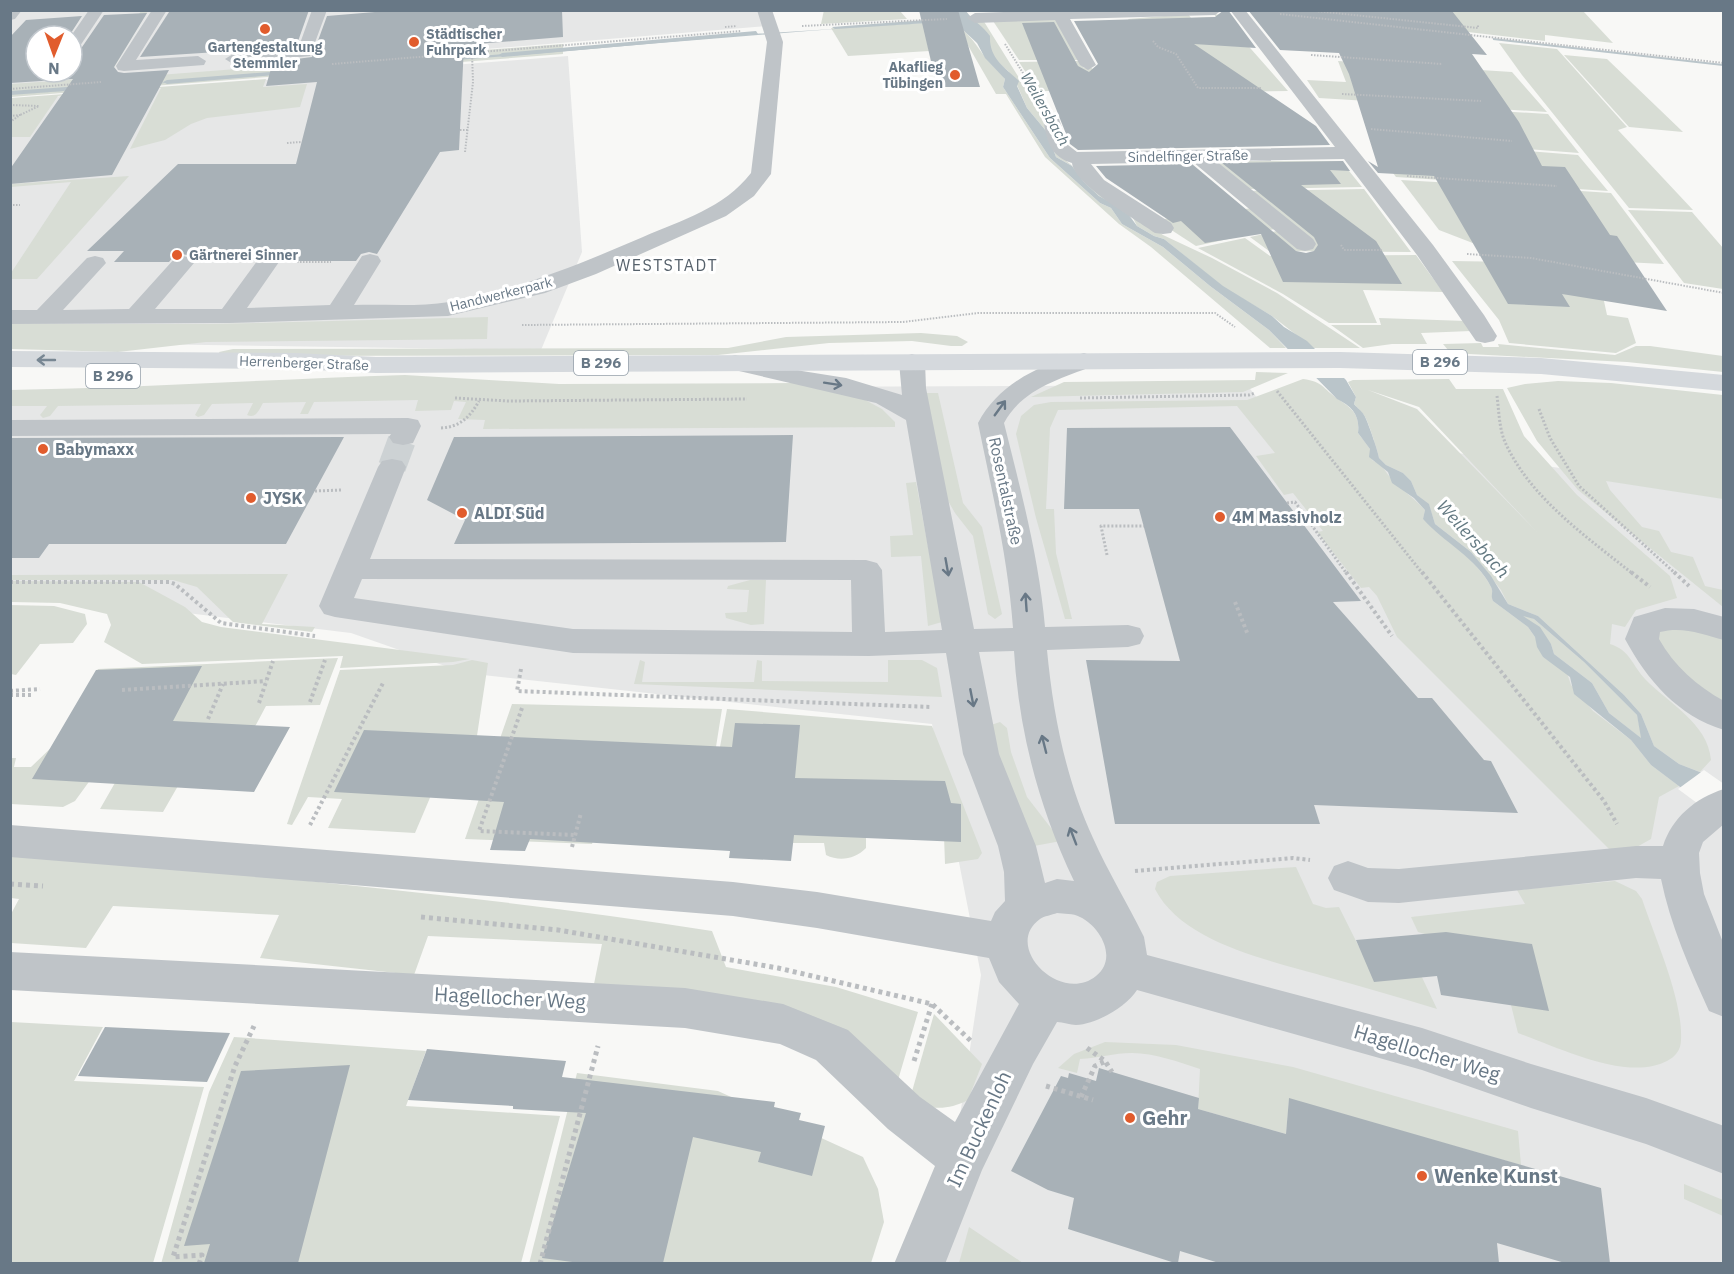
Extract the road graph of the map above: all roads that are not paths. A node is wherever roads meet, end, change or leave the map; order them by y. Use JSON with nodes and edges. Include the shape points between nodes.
{"nodes":[{"id":1,"x":15,"y":10,"type":"edge"},
{"id":2,"x":97,"y":10,"type":"edge"},
{"id":3,"x":160,"y":10,"type":"edge"},
{"id":4,"x":320,"y":10,"type":"edge"},
{"id":5,"x":1215,"y":10,"type":"edge"},
{"id":6,"x":1237,"y":10,"type":"edge"},
{"id":7,"x":1060,"y":15,"type":"junction"},
{"id":8,"x":10,"y":16,"type":"edge"},
{"id":9,"x":982,"y":17,"type":"road end"},
{"id":10,"x":768,"y":19,"type":"edge"},
{"id":11,"x":84,"y":29,"type":"edge"},
{"id":12,"x":233,"y":59,"type":"dead end"},
{"id":13,"x":198,"y":61,"type":"dead end"},
{"id":14,"x":1088,"y":65,"type":"dead end"},
{"id":15,"x":1053,"y":123,"type":"road end"},
{"id":16,"x":1347,"y":153,"type":"junction"},
{"id":17,"x":1198,"y":156,"type":"junction"},
{"id":18,"x":1084,"y":158,"type":"junction"},
{"id":19,"x":1163,"y":228,"type":"dead end"},
{"id":20,"x":1305,"y":244,"type":"dead end"},
{"id":21,"x":370,"y":261,"type":"dead end"},
{"id":22,"x":268,"y":262,"type":"dead end"},
{"id":23,"x":95,"y":263,"type":"dead end"},
{"id":24,"x":183,"y":263,"type":"dead end"},
{"id":25,"x":337,"y":313,"type":"junction"},
{"id":26,"x":44,"y":316,"type":"junction"},
{"id":27,"x":136,"y":316,"type":"junction"},
{"id":28,"x":229,"y":316,"type":"junction"},
{"id":29,"x":10,"y":317,"type":"edge"},
{"id":30,"x":1485,"y":336,"type":"dead end"},
{"id":31,"x":10,"y":359,"type":"edge"},
{"id":32,"x":1084,"y":361,"type":"junction"},
{"id":33,"x":912,"y":362,"type":"junction"},
{"id":34,"x":735,"y":363,"type":"junction"},
{"id":35,"x":376,"y":365,"type":"junction"},
{"id":36,"x":10,"y":379,"type":"edge"},
{"id":37,"x":1724,"y":383,"type":"edge"},
{"id":38,"x":919,"y":416,"type":"junction"},
{"id":39,"x":10,"y":428,"type":"edge"},
{"id":40,"x":403,"y":437,"type":"dead end"},
{"id":41,"x":392,"y":467,"type":"tunnel mouth"},
{"id":42,"x":349,"y":569,"type":"junction"},
{"id":43,"x":1716,"y":626,"type":"edge"},
{"id":44,"x":1128,"y":636,"type":"dead end"},
{"id":45,"x":1029,"y":638,"type":"junction"},
{"id":46,"x":961,"y":641,"type":"junction"},
{"id":47,"x":869,"y":644,"type":"junction"},
{"id":48,"x":1724,"y":717,"type":"edge"},
{"id":49,"x":1713,"y":812,"type":"edge"},
{"id":50,"x":10,"y":841,"type":"edge"},
{"id":51,"x":1679,"y":862,"type":"junction"},
{"id":52,"x":1348,"y":878,"type":"road end"},
{"id":53,"x":1026,"y":905,"type":"junction"},
{"id":54,"x":1116,"y":924,"type":"junction"},
{"id":55,"x":1005,"y":942,"type":"junction"},
{"id":56,"x":1127,"y":968,"type":"junction"},
{"id":57,"x":10,"y":971,"type":"edge"},
{"id":58,"x":1724,"y":998,"type":"edge"},
{"id":59,"x":1048,"y":999,"type":"junction"},
{"id":60,"x":1724,"y":1150,"type":"edge"},
{"id":61,"x":963,"y":1157,"type":"junction"},
{"id":62,"x":919,"y":1263,"type":"edge"}],
"edges":[{"from":1,"to":8,"type":"street"},
{"from":2,"to":11,"type":"street"},
{"from":3,"to":13,"type":"street","via":[[124,66]]},
{"from":4,"to":12,"type":"street","via":[[304,53]]},
{"from":5,"to":7,"type":"street"},
{"from":6,"to":16,"type":"street"},
{"from":7,"to":9,"type":"street"},
{"from":7,"to":14,"type":"street"},
{"from":10,"to":25,"type":"street","name":"Handwerkerpark","via":[[776,42],[761,174],[747,192],[719,212],[588,269],[486,302],[448,309]]},
{"from":15,"to":18,"type":"street","name":"Sindelfinger Straße","via":[[1063,153]]},
{"from":16,"to":17,"type":"street","name":"Sindelfinger Straße"},
{"from":16,"to":30,"type":"street","via":[[1428,254]]},
{"from":17,"to":18,"type":"street","name":"Sindelfinger Straße"},
{"from":17,"to":20,"type":"street"},
{"from":18,"to":19,"type":"street","via":[[1081,165],[1097,184]]},
{"from":21,"to":25,"type":"street"},
{"from":22,"to":28,"type":"street"},
{"from":23,"to":26,"type":"street"},
{"from":24,"to":27,"type":"street"},
{"from":25,"to":28,"type":"street","name":"Handwerkerpark"},
{"from":26,"to":27,"type":"street","name":"Handwerkerpark"},
{"from":26,"to":29,"type":"street","name":"Handwerkerpark"},
{"from":27,"to":28,"type":"street","name":"Handwerkerpark"},
{"from":35,"to":31,"type":"main road","name":"Herrenberger Straße","number":"B 296","one_way":true},
{"from":32,"to":33,"type":"main road","number":"B 296"},
{"from":32,"to":37,"type":"main road","number":"B 296","via":[[1340,360],[1530,366]]},
{"from":45,"to":32,"type":"street","name":"Rosentalstraße","one_way":true,"via":[[1018,543],[991,423],[997,409],[1014,392]]},
{"from":33,"to":34,"type":"main road","number":"B 296"},
{"from":33,"to":38,"type":"street"},
{"from":34,"to":35,"type":"main road","number":"B 296"},
{"from":34,"to":38,"type":"street","one_way":true,"via":[[885,397]]},
{"from":35,"to":36,"type":"main road","name":"Herrenberger Straße","number":"B 296","via":[[274,372]]},
{"from":38,"to":46,"type":"street","one_way":true},
{"from":39,"to":40,"type":"street","via":[[408,426]]},
{"from":41,"to":42,"type":"street"},
{"from":42,"to":47,"type":"street","via":[[335,606],[528,635],[631,644]]},
{"from":42,"to":47,"type":"street","via":[[866,570]]},
{"from":43,"to":48,"type":"street","via":[[1689,619],[1657,620],[1646,625],[1642,639],[1664,673],[1692,699]]},
{"from":44,"to":45,"type":"street"},
{"from":45,"to":46,"type":"street"},
{"from":54,"to":45,"type":"street","name":"Rosentalstraße","one_way":true,"via":[[1073,837],[1049,766],[1034,695]]},
{"from":46,"to":47,"type":"street"},
{"from":46,"to":53,"type":"street","one_way":true,"via":[[981,754],[1017,846]]},
{"from":49,"to":51,"type":"street","via":[[1691,828],[1683,840]]},
{"from":50,"to":55,"type":"street","via":[[733,899]]},
{"from":51,"to":52,"type":"street","via":[[1636,862],[1399,886],[1368,885]]},
{"from":51,"to":58,"type":"street","via":[[1686,902]]},
{"from":53,"to":54,"type":"street","via":[[1057,896],[1074,898],[1099,906]]},
{"from":53,"to":55,"type":"street","via":[[1015,915]]},
{"from":54,"to":56,"type":"street","via":[[1125,938]]},
{"from":55,"to":59,"type":"street","via":[[1012,969],[1034,992]]},
{"from":56,"to":59,"type":"street","via":[[1118,984],[1104,996],[1077,1004]]},
{"from":56,"to":60,"type":"street","name":"Hagellocher Weg","via":[[1422,1048]]},
{"from":57,"to":61,"type":"street","name":"Hagellocher Weg","via":[[685,1008],[783,1024],[832,1046],[899,1108]]},
{"from":59,"to":61,"type":"street","name":"Im Buckenloh"},
{"from":61,"to":62,"type":"street","name":"Im Buckenloh"}]}
